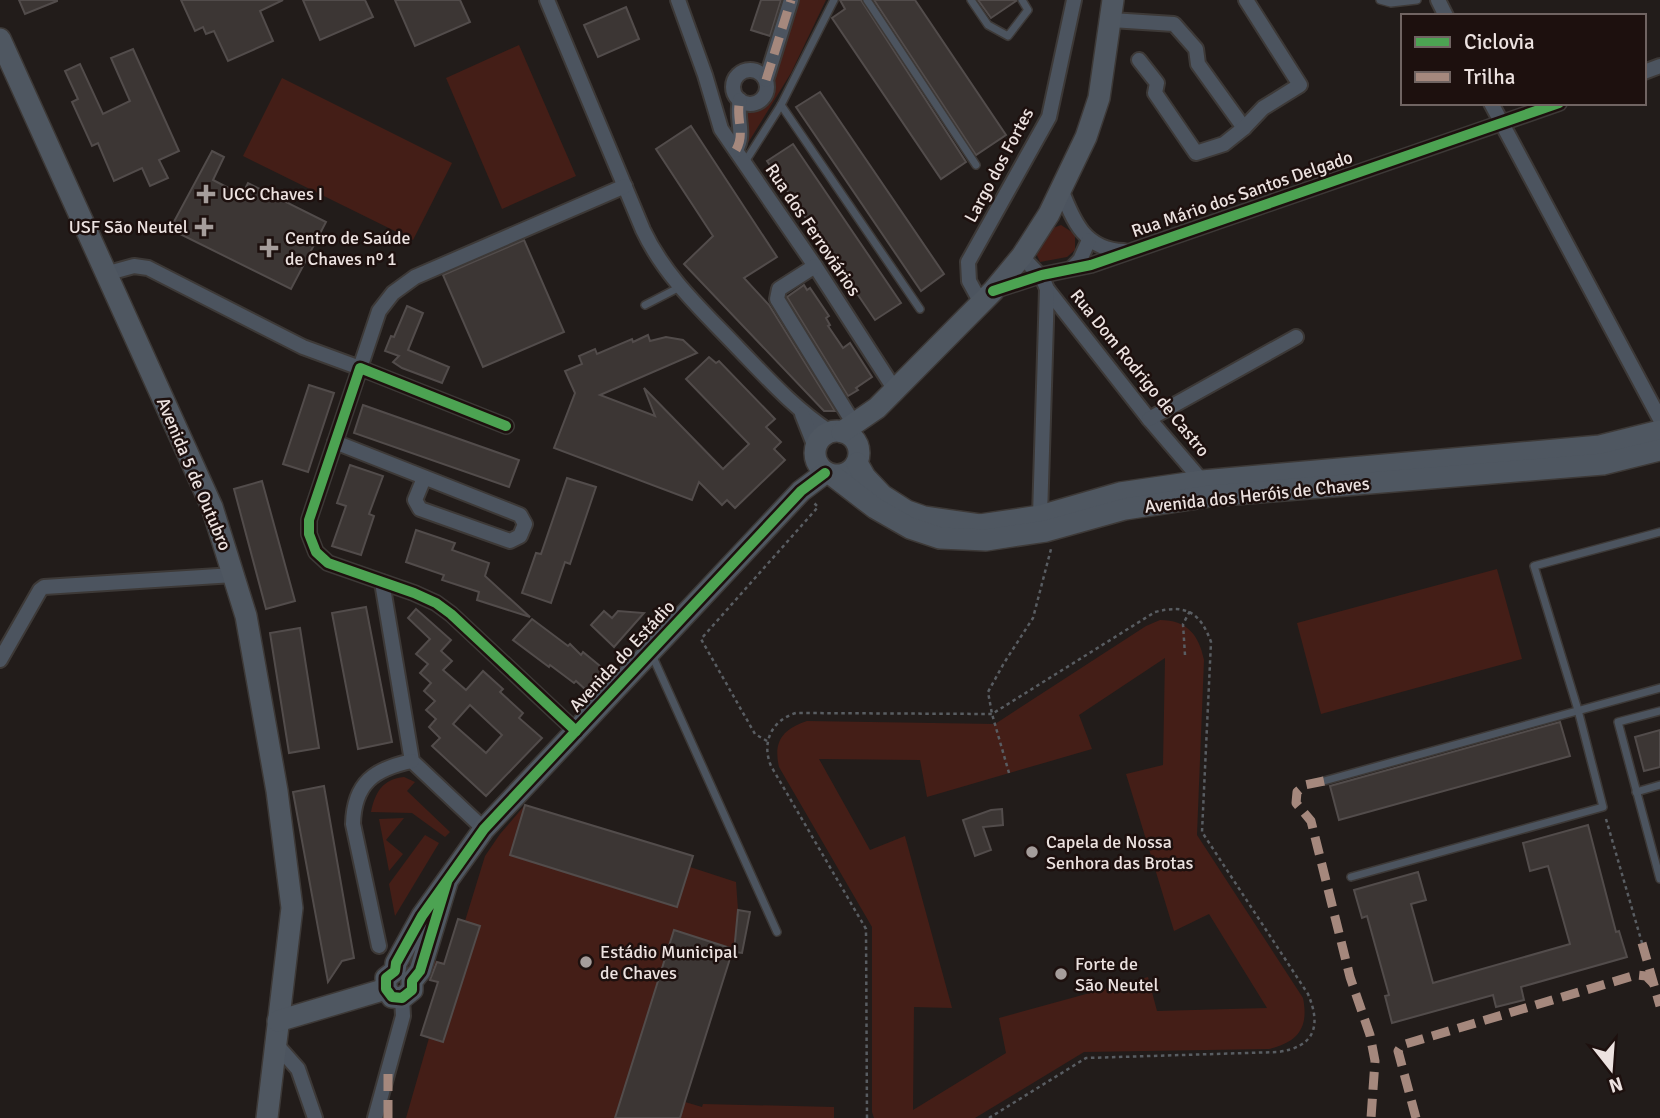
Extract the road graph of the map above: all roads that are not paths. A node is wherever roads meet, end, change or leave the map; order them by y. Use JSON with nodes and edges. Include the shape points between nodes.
{"nodes":[{"id":1,"x":547,"y":0,"type":"edge"},
{"id":2,"x":678,"y":0,"type":"edge"},
{"id":3,"x":791,"y":0,"type":"edge"},
{"id":4,"x":834,"y":0,"type":"edge"},
{"id":5,"x":867,"y":0,"type":"edge"},
{"id":6,"x":971,"y":0,"type":"edge"},
{"id":7,"x":1022,"y":0,"type":"edge"},
{"id":8,"x":1074,"y":0,"type":"edge"},
{"id":9,"x":1246,"y":0,"type":"edge"},
{"id":10,"x":1380,"y":0,"type":"edge"},
{"id":11,"x":1417,"y":0,"type":"edge"},
{"id":12,"x":1112,"y":10,"type":"edge"},
{"id":13,"x":0,"y":38,"type":"edge"},
{"id":14,"x":1139,"y":60,"type":"dead end"},
{"id":15,"x":766,"y":80,"type":"junction"},
{"id":16,"x":740,"y":100,"type":"junction"},
{"id":17,"x":781,"y":105,"type":"junction"},
{"id":18,"x":1492,"y":105,"type":"edge"},
{"id":19,"x":1554,"y":105,"type":"edge"},
{"id":20,"x":1502,"y":124,"type":"junction"},
{"id":21,"x":1244,"y":128,"type":"junction"},
{"id":22,"x":736,"y":150,"type":"junction"},
{"id":23,"x":745,"y":163,"type":"junction"},
{"id":24,"x":976,"y":165,"type":"dead end"},
{"id":25,"x":625,"y":186,"type":"junction"},
{"id":26,"x":1061,"y":189,"type":"junction"},
{"id":27,"x":1049,"y":214,"type":"junction"},
{"id":28,"x":1076,"y":223,"type":"junction"},
{"id":29,"x":1089,"y":240,"type":"junction"},
{"id":30,"x":1129,"y":251,"type":"junction"},
{"id":31,"x":1022,"y":256,"type":"junction"},
{"id":32,"x":815,"y":266,"type":"junction"},
{"id":33,"x":1072,"y":268,"type":"junction"},
{"id":34,"x":105,"y":274,"type":"junction"},
{"id":35,"x":1042,"y":275,"type":"junction"},
{"id":36,"x":680,"y":287,"type":"junction"},
{"id":37,"x":1048,"y":289,"type":"junction"},
{"id":38,"x":987,"y":297,"type":"junction"},
{"id":39,"x":645,"y":305,"type":"dead end"},
{"id":40,"x":920,"y":309,"type":"dead end"},
{"id":41,"x":1296,"y":337,"type":"dead end"},
{"id":42,"x":360,"y":368,"type":"junction"},
{"id":43,"x":895,"y":390,"type":"junction"},
{"id":44,"x":801,"y":413,"type":"junction"},
{"id":45,"x":1149,"y":419,"type":"junction"},
{"id":46,"x":1660,"y":419,"type":"edge"},
{"id":47,"x":506,"y":426,"type":"dead end"},
{"id":48,"x":1660,"y":431,"type":"edge"},
{"id":49,"x":335,"y":442,"type":"junction"},
{"id":50,"x":836,"y":450,"type":"junction"},
{"id":51,"x":1660,"y":450,"type":"edge"},
{"id":52,"x":425,"y":478,"type":"junction"},
{"id":53,"x":1202,"y":481,"type":"junction"},
{"id":54,"x":1040,"y":516,"type":"junction"},
{"id":55,"x":1660,"y":531,"type":"edge"},
{"id":56,"x":234,"y":575,"type":"junction"},
{"id":57,"x":382,"y":582,"type":"junction"},
{"id":58,"x":650,"y":651,"type":"junction"},
{"id":59,"x":0,"y":660,"type":"edge"},
{"id":60,"x":1660,"y":688,"type":"edge"},
{"id":61,"x":1578,"y":710,"type":"junction"},
{"id":62,"x":1660,"y":711,"type":"edge"},
{"id":63,"x":576,"y":731,"type":"junction"},
{"id":64,"x":412,"y":761,"type":"junction"},
{"id":65,"x":1324,"y":781,"type":"dead end"},
{"id":66,"x":1660,"y":785,"type":"edge"},
{"id":67,"x":1636,"y":792,"type":"junction"},
{"id":68,"x":484,"y":828,"type":"junction"},
{"id":69,"x":1658,"y":862,"type":"edge"},
{"id":70,"x":1351,"y":877,"type":"dead end"},
{"id":71,"x":1660,"y":879,"type":"edge"},
{"id":72,"x":777,"y":932,"type":"dead end"},
{"id":73,"x":379,"y":946,"type":"dead end"},
{"id":74,"x":398,"y":985,"type":"junction"},
{"id":75,"x":278,"y":1021,"type":"junction"},
{"id":76,"x":275,"y":1043,"type":"junction"},
{"id":77,"x":267,"y":1118,"type":"edge"},
{"id":78,"x":315,"y":1118,"type":"edge"},
{"id":79,"x":375,"y":1118,"type":"edge"}],
"edges":[{"from":1,"to":25,"type":"street"},
{"from":2,"to":22,"type":"street","name":"Rua dos Ferroviários","via":[[721,129]]},
{"from":3,"to":15,"type":"street"},
{"from":4,"to":17,"type":"lane"},
{"from":5,"to":24,"type":"lane"},
{"from":6,"to":7,"type":"lane","via":[[989,25],[1008,36],[1028,10]]},
{"from":8,"to":38,"type":"street","name":"Largo dos Fortes","via":[[1049,117],[968,262],[969,281]]},
{"from":9,"to":21,"type":"street","via":[[1300,85],[1263,108]]},
{"from":10,"to":11,"type":"lane"},
{"from":12,"to":21,"type":"street","via":[[1174,24],[1196,49],[1198,64]]},
{"from":12,"to":26,"type":"main road","via":[[1099,98]]},
{"from":13,"to":34,"type":"main road","name":"Avenida 5 de Outubro"},
{"from":14,"to":21,"type":"street","via":[[1157,83],[1155,93],[1196,153],[1224,144]]},
{"from":15,"to":16,"type":"street","via":[[760,101]]},
{"from":15,"to":16,"type":"street","via":[[753,70],[738,75],[733,85]]},
{"from":16,"to":22,"type":"street","via":[[742,140]]},
{"from":17,"to":23,"type":"lane"},
{"from":17,"to":40,"type":"lane"},
{"from":18,"to":20,"type":"street"},
{"from":19,"to":20,"type":"street","name":"Rua Mário dos Santos Delgado"},
{"from":20,"to":30,"type":"street","name":"Rua Mário dos Santos Delgado"},
{"from":20,"to":46,"type":"street"},
{"from":22,"to":23,"type":"street","name":"Rua dos Ferroviários"},
{"from":23,"to":32,"type":"street","name":"Rua dos Ferroviários"},
{"from":25,"to":36,"type":"street","via":[[650,246]]},
{"from":25,"to":42,"type":"street","via":[[415,277],[379,311]]},
{"from":26,"to":27,"type":"main road"},
{"from":26,"to":28,"type":"street"},
{"from":27,"to":28,"type":"street"},
{"from":27,"to":31,"type":"main road"},
{"from":28,"to":29,"type":"street"},
{"from":29,"to":30,"type":"street","via":[[1108,250]]},
{"from":29,"to":33,"type":"street"},
{"from":30,"to":33,"type":"street","name":"Rua Mário dos Santos Delgado"},
{"from":31,"to":35,"type":"street"},
{"from":31,"to":38,"type":"main road"},
{"from":32,"to":43,"type":"street","name":"Rua dos Ferroviários"},
{"from":32,"to":50,"type":"street","via":[[779,289],[777,299]]},
{"from":33,"to":35,"type":"street","name":"Rua Mário dos Santos Delgado"},
{"from":34,"to":42,"type":"street","via":[[134,266],[148,268],[303,347]]},
{"from":34,"to":56,"type":"main road","name":"Avenida 5 de Outubro","via":[[212,507]]},
{"from":35,"to":37,"type":"street"},
{"from":35,"to":38,"type":"street","name":"Rua Mário dos Santos Delgado"},
{"from":36,"to":39,"type":"lane"},
{"from":36,"to":44,"type":"street"},
{"from":37,"to":45,"type":"street","name":"Rua Dom Rodrigo de Castro"},
{"from":37,"to":54,"type":"street"},
{"from":38,"to":43,"type":"main road"},
{"from":41,"to":45,"type":"street"},
{"from":42,"to":47,"type":"street"},
{"from":42,"to":49,"type":"street"},
{"from":43,"to":50,"type":"main road"},
{"from":44,"to":50,"type":"street"},
{"from":44,"to":50,"type":"street"},
{"from":45,"to":53,"type":"street","name":"Rua Dom Rodrigo de Castro"},
{"from":48,"to":53,"type":"main road","name":"Avenida dos Heróis de Chaves","via":[[1600,446]]},
{"from":49,"to":52,"type":"street"},
{"from":49,"to":57,"type":"street","via":[[309,520],[309,534],[316,552],[328,563]]},
{"from":50,"to":51,"type":"main road","name":"Avenida dos Heróis de Chaves","via":[[875,509],[940,538],[986,540],[1046,531],[1125,509],[1210,496],[1603,464]]},
{"from":50,"to":54,"type":"main road","name":"Avenida dos Heróis de Chaves","via":[[882,495],[923,517],[980,525]]},
{"from":50,"to":58,"type":"main road","name":"Avenida do Estádio"},
{"from":52,"to":52,"type":"street","via":[[415,500],[420,509],[510,541],[520,536],[525,524],[520,515]]},
{"from":53,"to":54,"type":"main road","name":"Avenida dos Heróis de Chaves","via":[[1120,493]]},
{"from":55,"to":61,"type":"lane","via":[[1534,566]]},
{"from":56,"to":59,"type":"street","via":[[44,587]]},
{"from":56,"to":75,"type":"main road","name":"Avenida 5 de Outubro","via":[[246,616],[275,777],[292,908]]},
{"from":57,"to":63,"type":"street","via":[[451,614]]},
{"from":57,"to":64,"type":"street"},
{"from":58,"to":63,"type":"main road","name":"Avenida do Estádio"},
{"from":58,"to":72,"type":"lane"},
{"from":60,"to":61,"type":"lane"},
{"from":61,"to":65,"type":"lane"},
{"from":61,"to":70,"type":"lane","via":[[1603,807]]},
{"from":62,"to":67,"type":"lane","via":[[1618,722]]},
{"from":63,"to":68,"type":"main road","name":"Avenida do Estádio"},
{"from":64,"to":68,"type":"street"},
{"from":64,"to":73,"type":"street","via":[[379,771],[360,791],[353,809]]},
{"from":66,"to":67,"type":"lane"},
{"from":67,"to":69,"type":"lane"},
{"from":68,"to":74,"type":"main road","name":"Avenida do Estádio","via":[[447,882],[420,971]]},
{"from":69,"to":71,"type":"lane"},
{"from":74,"to":75,"type":"main road"},
{"from":74,"to":79,"type":"street","via":[[402,1016]]},
{"from":75,"to":76,"type":"main road","name":"Avenida 5 de Outubro"},
{"from":76,"to":77,"type":"main road","name":"Avenida 5 de Outubro"},
{"from":76,"to":78,"type":"street","via":[[298,1069]]}]}
